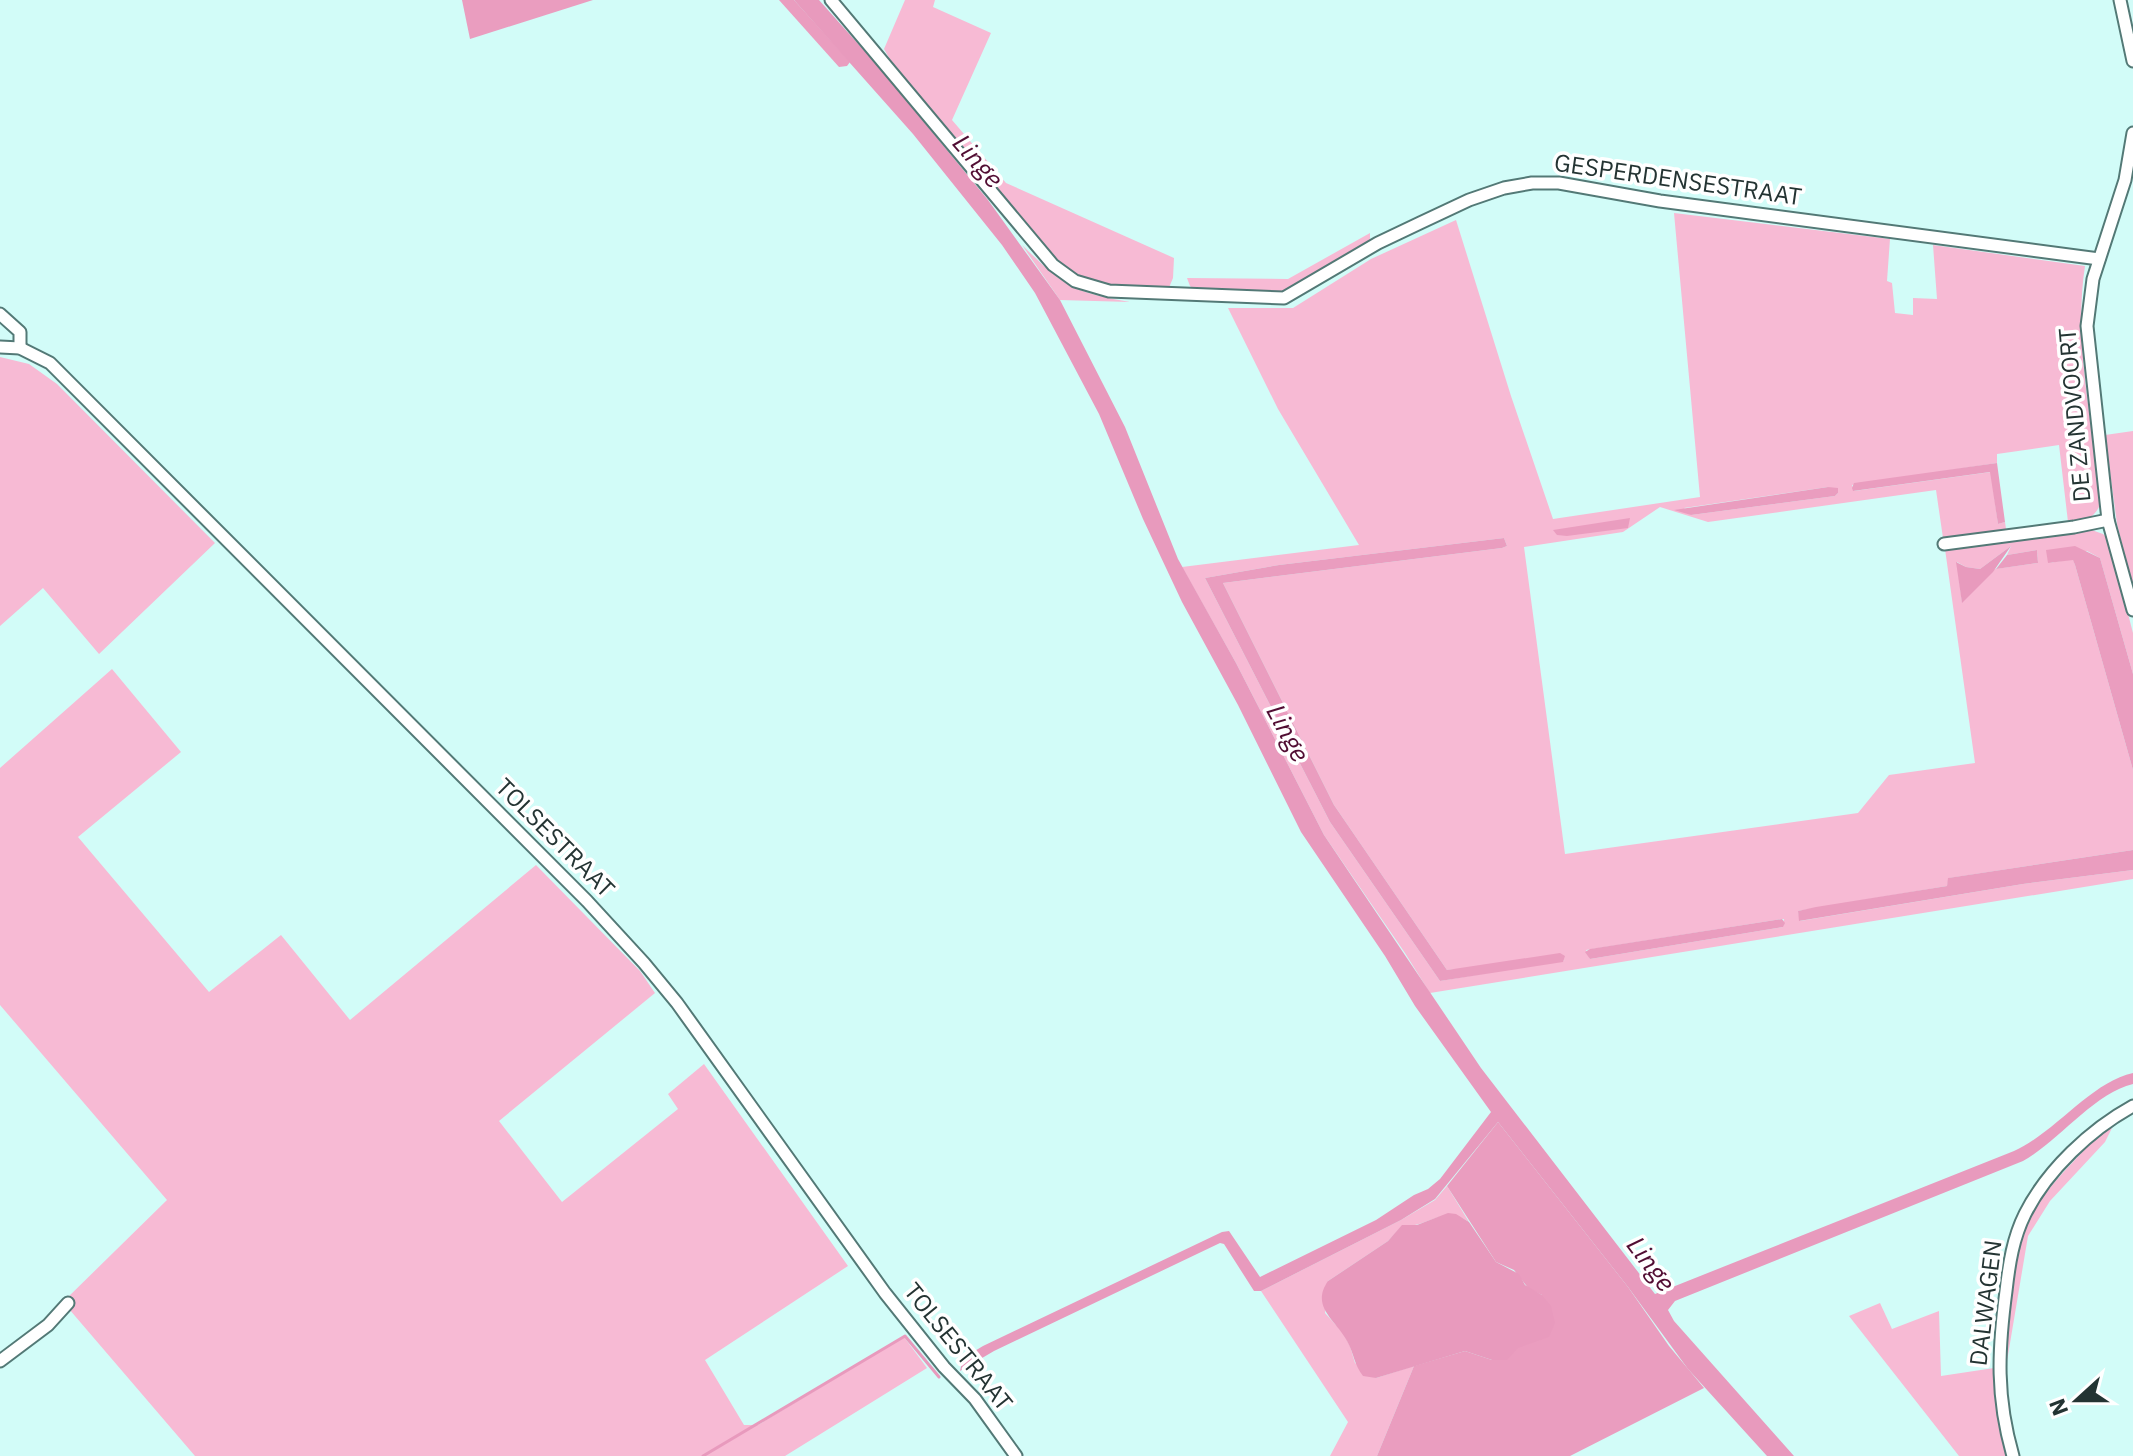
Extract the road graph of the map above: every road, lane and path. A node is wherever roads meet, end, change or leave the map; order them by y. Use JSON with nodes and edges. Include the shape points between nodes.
{"nodes":[{"id":1,"x":831,"y":0,"type":"edge"},
{"id":2,"x":2120,"y":0,"type":"edge"},
{"id":3,"x":2133,"y":61,"type":"edge"},
{"id":4,"x":2133,"y":133,"type":"edge"},
{"id":5,"x":2099,"y":259,"type":"junction"},
{"id":6,"x":0,"y":314,"type":"edge"},
{"id":7,"x":0,"y":347,"type":"edge"},
{"id":8,"x":20,"y":348,"type":"junction"},
{"id":9,"x":2108,"y":520,"type":"junction"},
{"id":10,"x":1944,"y":544,"type":"dead end"},
{"id":11,"x":2133,"y":610,"type":"edge"},
{"id":12,"x":2133,"y":1106,"type":"edge"},
{"id":13,"x":68,"y":1303,"type":"dead end"},
{"id":14,"x":0,"y":1361,"type":"edge"},
{"id":15,"x":1016,"y":1456,"type":"edge"},
{"id":16,"x":2013,"y":1456,"type":"edge"}],
"edges":[{"from":1,"to":5,"type":"street","name":"GESPERDENSESTRAAT","via":[[1053,265],[1075,281],[1109,291],[1284,298],[1445,211],[1532,183]]},
{"from":2,"to":3,"type":"street"},
{"from":4,"to":5,"type":"street","name":"DE ZANDVOORT","via":[[2125,180]]},
{"from":5,"to":9,"type":"street","name":"DE ZANDVOORT","via":[[2087,326]]},
{"from":6,"to":8,"type":"street","via":[[20,332]]},
{"from":7,"to":8,"type":"street"},
{"from":8,"to":15,"type":"street","name":"TOLSESTRAAT","via":[[50,363],[644,963],[885,1293]]},
{"from":9,"to":10,"type":"street","name":"DE ZANDVOORT"},
{"from":9,"to":11,"type":"street","name":"DE ZANDVOORT"},
{"from":12,"to":16,"type":"street","name":"DALWAGEN","via":[[2097,1129],[2056,1170],[2031,1202],[2017,1234],[1998,1367]]},
{"from":13,"to":14,"type":"street"}]}
